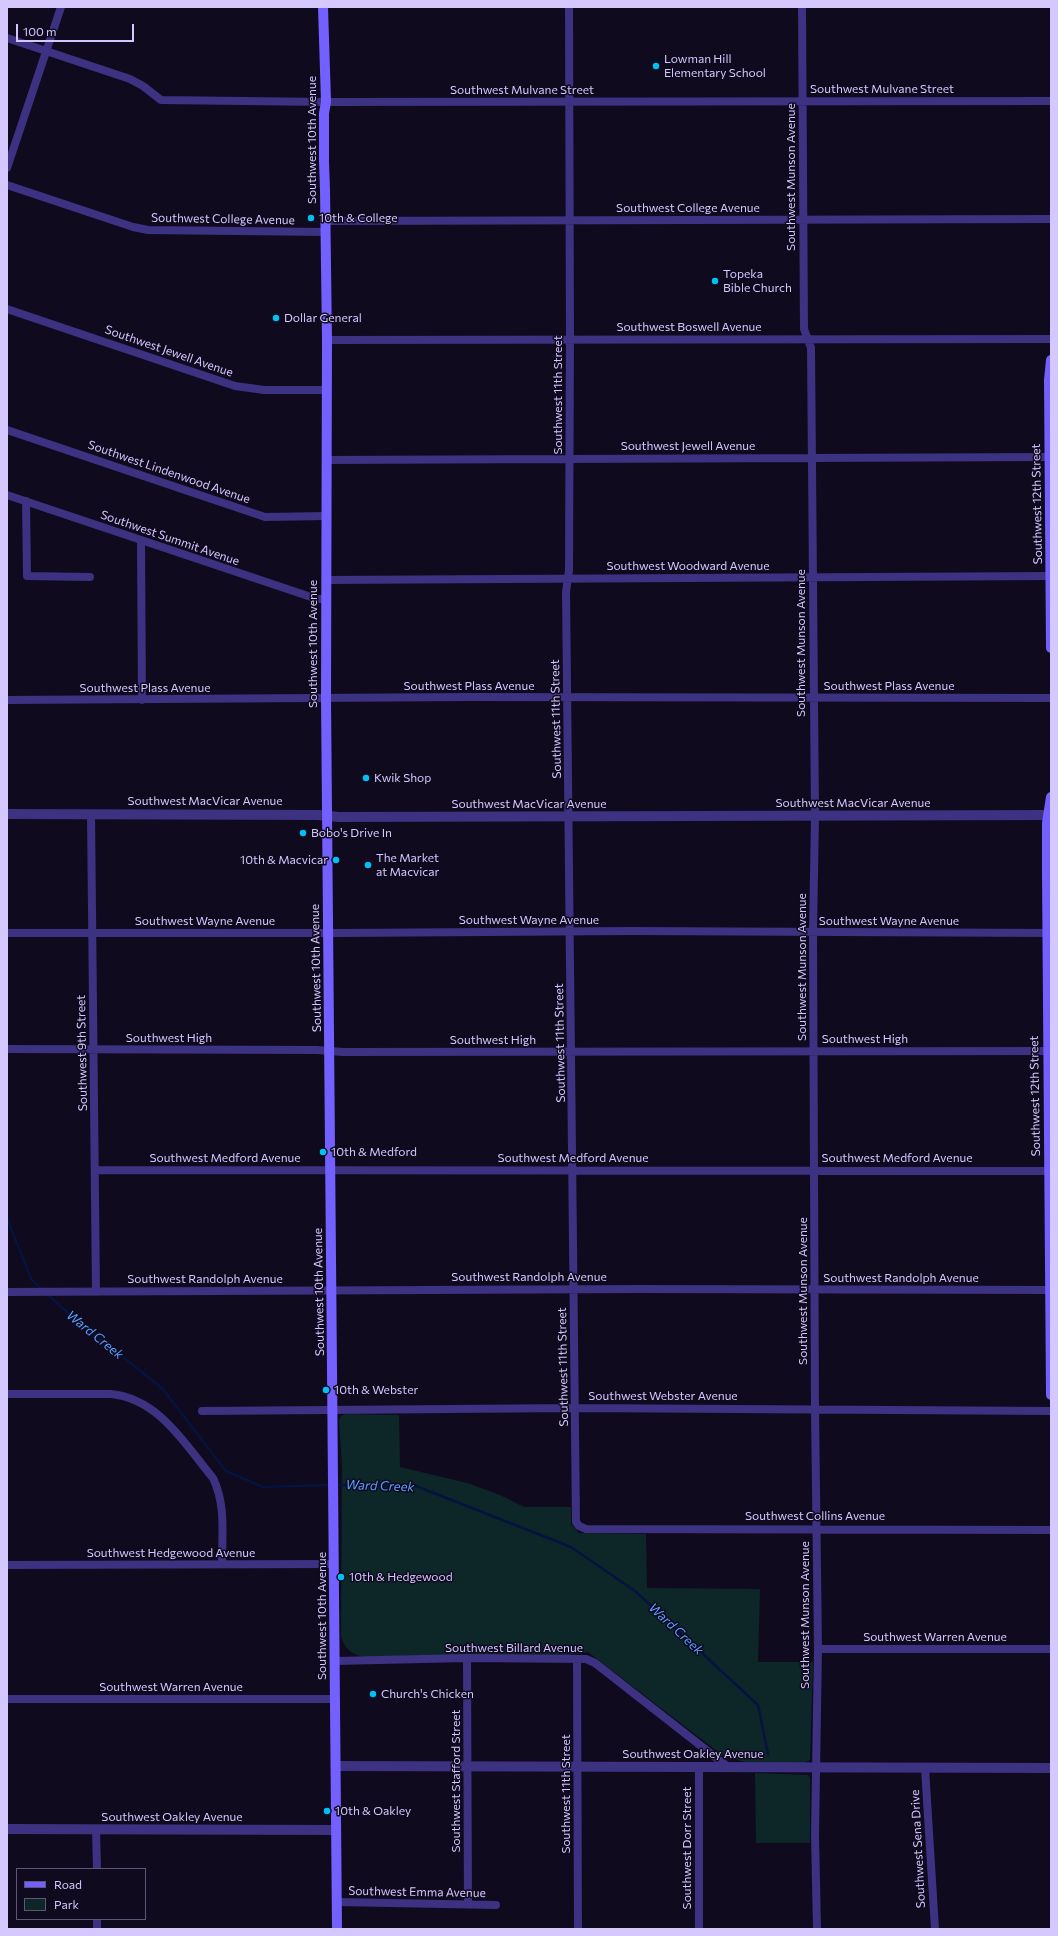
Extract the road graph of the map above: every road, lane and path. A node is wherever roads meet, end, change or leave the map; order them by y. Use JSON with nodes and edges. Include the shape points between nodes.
{"nodes":[{"id":1,"x":61,"y":7,"type":"edge"},
{"id":2,"x":323,"y":7,"type":"edge"},
{"id":3,"x":569,"y":7,"type":"edge"},
{"id":4,"x":802,"y":7,"type":"edge"},
{"id":5,"x":7,"y":38,"type":"edge"},
{"id":6,"x":46,"y":51,"type":"junction"},
{"id":7,"x":803,"y":101,"type":"junction"},
{"id":8,"x":1051,"y":101,"type":"edge"},
{"id":9,"x":326,"y":102,"type":"junction"},
{"id":10,"x":569,"y":102,"type":"junction"},
{"id":11,"x":7,"y":168,"type":"edge"},
{"id":12,"x":7,"y":185,"type":"edge"},
{"id":13,"x":1051,"y":219,"type":"edge"},
{"id":14,"x":804,"y":220,"type":"junction"},
{"id":15,"x":326,"y":221,"type":"junction"},
{"id":16,"x":569,"y":221,"type":"junction"},
{"id":17,"x":326,"y":232,"type":"junction"},
{"id":18,"x":7,"y":309,"type":"edge"},
{"id":19,"x":1051,"y":338,"type":"edge"},
{"id":20,"x":570,"y":339,"type":"junction"},
{"id":21,"x":808,"y":339,"type":"junction"},
{"id":22,"x":327,"y":340,"type":"junction"},
{"id":23,"x":1051,"y":360,"type":"edge"},
{"id":24,"x":327,"y":390,"type":"junction"},
{"id":25,"x":7,"y":430,"type":"edge"},
{"id":26,"x":811,"y":457,"type":"junction"},
{"id":27,"x":1050,"y":457,"type":"edge"},
{"id":28,"x":570,"y":458,"type":"junction"},
{"id":29,"x":326,"y":460,"type":"junction"},
{"id":30,"x":7,"y":495,"type":"edge"},
{"id":31,"x":26,"y":501,"type":"junction"},
{"id":32,"x":326,"y":516,"type":"junction"},
{"id":33,"x":141,"y":541,"type":"junction"},
{"id":34,"x":1051,"y":576,"type":"edge"},
{"id":35,"x":90,"y":577,"type":"dead end"},
{"id":36,"x":813,"y":577,"type":"junction"},
{"id":37,"x":568,"y":579,"type":"junction"},
{"id":38,"x":326,"y":580,"type":"junction"},
{"id":39,"x":326,"y":599,"type":"junction"},
{"id":40,"x":1051,"y":648,"type":"edge"},
{"id":41,"x":568,"y":698,"type":"junction"},
{"id":42,"x":814,"y":698,"type":"junction"},
{"id":43,"x":1051,"y":698,"type":"edge"},
{"id":44,"x":326,"y":699,"type":"junction"},
{"id":45,"x":7,"y":700,"type":"edge"},
{"id":46,"x":142,"y":700,"type":"junction"},
{"id":47,"x":1051,"y":797,"type":"edge"},
{"id":48,"x":7,"y":814,"type":"edge"},
{"id":49,"x":91,"y":814,"type":"junction"},
{"id":50,"x":1050,"y":815,"type":"edge"},
{"id":51,"x":327,"y":816,"type":"junction"},
{"id":52,"x":815,"y":816,"type":"junction"},
{"id":53,"x":569,"y":817,"type":"junction"},
{"id":54,"x":571,"y":932,"type":"junction"},
{"id":55,"x":7,"y":933,"type":"edge"},
{"id":56,"x":92,"y":933,"type":"junction"},
{"id":57,"x":328,"y":933,"type":"junction"},
{"id":58,"x":813,"y":933,"type":"junction"},
{"id":59,"x":1049,"y":933,"type":"edge"},
{"id":60,"x":7,"y":1049,"type":"edge"},
{"id":61,"x":94,"y":1050,"type":"junction"},
{"id":62,"x":330,"y":1051,"type":"junction"},
{"id":63,"x":572,"y":1051,"type":"junction"},
{"id":64,"x":814,"y":1051,"type":"junction"},
{"id":65,"x":1049,"y":1051,"type":"edge"},
{"id":66,"x":573,"y":1169,"type":"junction"},
{"id":67,"x":814,"y":1169,"type":"junction"},
{"id":68,"x":95,"y":1170,"type":"junction"},
{"id":69,"x":331,"y":1171,"type":"junction"},
{"id":70,"x":1050,"y":1171,"type":"edge"},
{"id":71,"x":574,"y":1289,"type":"junction"},
{"id":72,"x":815,"y":1289,"type":"junction"},
{"id":73,"x":1050,"y":1290,"type":"edge"},
{"id":74,"x":332,"y":1291,"type":"junction"},
{"id":75,"x":7,"y":1292,"type":"edge"},
{"id":76,"x":96,"y":1292,"type":"junction"},
{"id":77,"x":7,"y":1394,"type":"edge"},
{"id":78,"x":1051,"y":1395,"type":"edge"},
{"id":79,"x":575,"y":1408,"type":"junction"},
{"id":80,"x":815,"y":1408,"type":"junction"},
{"id":81,"x":334,"y":1410,"type":"junction"},
{"id":82,"x":202,"y":1411,"type":"dead end"},
{"id":83,"x":1051,"y":1411,"type":"edge"},
{"id":84,"x":579,"y":1526,"type":"joint"},
{"id":85,"x":816,"y":1528,"type":"junction"},
{"id":86,"x":1051,"y":1530,"type":"edge"},
{"id":87,"x":222,"y":1564,"type":"junction"},
{"id":88,"x":334,"y":1564,"type":"junction"},
{"id":89,"x":7,"y":1565,"type":"edge"},
{"id":90,"x":818,"y":1649,"type":"junction"},
{"id":91,"x":1051,"y":1649,"type":"edge"},
{"id":92,"x":467,"y":1658,"type":"junction"},
{"id":93,"x":577,"y":1660,"type":"junction"},
{"id":94,"x":335,"y":1661,"type":"junction"},
{"id":95,"x":7,"y":1699,"type":"edge"},
{"id":96,"x":335,"y":1699,"type":"junction"},
{"id":97,"x":336,"y":1766,"type":"junction"},
{"id":98,"x":468,"y":1767,"type":"junction"},
{"id":99,"x":578,"y":1767,"type":"junction"},
{"id":100,"x":699,"y":1767,"type":"junction"},
{"id":101,"x":728,"y":1767,"type":"junction"},
{"id":102,"x":816,"y":1768,"type":"junction"},
{"id":103,"x":925,"y":1768,"type":"junction"},
{"id":104,"x":1051,"y":1768,"type":"edge"},
{"id":105,"x":7,"y":1829,"type":"edge"},
{"id":106,"x":96,"y":1830,"type":"junction"},
{"id":107,"x":336,"y":1830,"type":"junction"},
{"id":108,"x":97,"y":1868,"type":"edge"},
{"id":109,"x":338,"y":1902,"type":"junction"},
{"id":110,"x":468,"y":1904,"type":"junction"},
{"id":111,"x":496,"y":1905,"type":"dead end"},
{"id":112,"x":337,"y":1929,"type":"edge"},
{"id":113,"x":578,"y":1929,"type":"edge"},
{"id":114,"x":699,"y":1929,"type":"edge"},
{"id":115,"x":817,"y":1929,"type":"edge"},
{"id":116,"x":935,"y":1929,"type":"edge"}],
"edges":[{"from":1,"to":6,"type":"street"},
{"from":2,"to":9,"type":"main road","name":"Southwest 10th Avenue"},
{"from":3,"to":10,"type":"street","name":"Southwest 11th Street"},
{"from":4,"to":7,"type":"street","name":"Southwest Munson Avenue"},
{"from":5,"to":6,"type":"street","name":"Southwest Mulvane Street"},
{"from":6,"to":9,"type":"street","name":"Southwest Mulvane Street","via":[[130,79],[161,100]]},
{"from":6,"to":11,"type":"street"},
{"from":7,"to":8,"type":"street","name":"Southwest Mulvane Street"},
{"from":7,"to":10,"type":"street","name":"Southwest Mulvane Street"},
{"from":7,"to":14,"type":"street","name":"Southwest Munson Avenue"},
{"from":9,"to":10,"type":"street","name":"Southwest Mulvane Street"},
{"from":9,"to":15,"type":"main road","name":"Southwest 10th Avenue"},
{"from":10,"to":16,"type":"street","name":"Southwest 11th Street"},
{"from":12,"to":17,"type":"street","name":"Southwest College Avenue","via":[[148,230]]},
{"from":13,"to":14,"type":"street","name":"Southwest College Avenue"},
{"from":14,"to":16,"type":"street","name":"Southwest College Avenue"},
{"from":14,"to":21,"type":"street","name":"Southwest Munson Avenue","via":[[804,329]]},
{"from":15,"to":16,"type":"street","name":"Southwest College Avenue"},
{"from":15,"to":17,"type":"main road","name":"Southwest 10th Avenue"},
{"from":16,"to":20,"type":"street","name":"Southwest 11th Street"},
{"from":17,"to":22,"type":"main road","name":"Southwest 10th Avenue"},
{"from":18,"to":24,"type":"street","name":"Southwest Jewell Avenue","via":[[235,386],[264,390]]},
{"from":19,"to":21,"type":"street","name":"Southwest Boswell Avenue"},
{"from":20,"to":21,"type":"street","name":"Southwest Boswell Avenue"},
{"from":20,"to":22,"type":"street","name":"Southwest Boswell Avenue"},
{"from":20,"to":28,"type":"street","name":"Southwest 11th Street"},
{"from":21,"to":26,"type":"street","name":"Southwest Munson Avenue","via":[[811,348]]},
{"from":22,"to":24,"type":"main road","name":"Southwest 10th Avenue"},
{"from":23,"to":27,"type":"main road","name":"Southwest 12th Street"},
{"from":24,"to":29,"type":"main road","name":"Southwest 10th Avenue"},
{"from":25,"to":32,"type":"street","name":"Southwest Lindenwood Avenue","via":[[265,517]]},
{"from":26,"to":27,"type":"street","name":"Southwest Jewell Avenue"},
{"from":26,"to":28,"type":"street","name":"Southwest Jewell Avenue"},
{"from":26,"to":36,"type":"street","name":"Southwest Munson Avenue"},
{"from":27,"to":34,"type":"main road","name":"Southwest 12th Street"},
{"from":28,"to":29,"type":"street","name":"Southwest Jewell Avenue"},
{"from":28,"to":37,"type":"street","name":"Southwest 11th Street"},
{"from":29,"to":32,"type":"main road","name":"Southwest 10th Avenue"},
{"from":30,"to":31,"type":"street","name":"Southwest Summit Avenue"},
{"from":31,"to":33,"type":"street","name":"Southwest Summit Avenue"},
{"from":31,"to":35,"type":"street","via":[[27,576]]},
{"from":32,"to":38,"type":"main road","name":"Southwest 10th Avenue"},
{"from":33,"to":39,"type":"street","name":"Southwest Summit Avenue","via":[[272,585],[317,599]]},
{"from":33,"to":46,"type":"street"},
{"from":34,"to":36,"type":"street","name":"Southwest Woodward Avenue"},
{"from":34,"to":40,"type":"main road","name":"Southwest 12th Street"},
{"from":36,"to":37,"type":"street","name":"Southwest Woodward Avenue"},
{"from":36,"to":42,"type":"street","name":"Southwest Munson Avenue"},
{"from":37,"to":38,"type":"street","name":"Southwest Woodward Avenue"},
{"from":37,"to":41,"type":"street","name":"Southwest 11th Street"},
{"from":38,"to":39,"type":"main road","name":"Southwest 10th Avenue"},
{"from":39,"to":44,"type":"main road","name":"Southwest 10th Avenue"},
{"from":41,"to":42,"type":"street","name":"Southwest Plass Avenue"},
{"from":41,"to":44,"type":"street","name":"Southwest Plass Avenue"},
{"from":41,"to":53,"type":"street","name":"Southwest 11th Street"},
{"from":42,"to":43,"type":"street","name":"Southwest Plass Avenue"},
{"from":42,"to":52,"type":"street","name":"Southwest Munson Avenue"},
{"from":44,"to":46,"type":"street","name":"Southwest Plass Avenue"},
{"from":44,"to":51,"type":"main road","name":"Southwest 10th Avenue"},
{"from":45,"to":46,"type":"street","name":"Southwest Plass Avenue"},
{"from":47,"to":50,"type":"main road","name":"Southwest 12th Street"},
{"from":48,"to":49,"type":"street","name":"Southwest MacVicar Avenue"},
{"from":49,"to":51,"type":"street","name":"Southwest MacVicar Avenue"},
{"from":49,"to":56,"type":"street","name":"Southwest 9th Street"},
{"from":50,"to":52,"type":"street","name":"Southwest MacVicar Avenue"},
{"from":50,"to":59,"type":"main road","name":"Southwest 12th Street"},
{"from":51,"to":53,"type":"street","name":"Southwest MacVicar Avenue"},
{"from":51,"to":57,"type":"main road","name":"Southwest 10th Avenue"},
{"from":52,"to":53,"type":"street","name":"Southwest MacVicar Avenue"},
{"from":52,"to":58,"type":"street","name":"Southwest Munson Avenue"},
{"from":53,"to":54,"type":"street","name":"Southwest 11th Street"},
{"from":54,"to":57,"type":"street","name":"Southwest Wayne Avenue"},
{"from":54,"to":58,"type":"street","name":"Southwest Wayne Avenue"},
{"from":54,"to":63,"type":"street","name":"Southwest 11th Street"},
{"from":55,"to":56,"type":"street","name":"Southwest Wayne Avenue"},
{"from":56,"to":57,"type":"street","name":"Southwest Wayne Avenue"},
{"from":56,"to":61,"type":"street","name":"Southwest 9th Street"},
{"from":57,"to":62,"type":"main road","name":"Southwest 10th Avenue"},
{"from":58,"to":59,"type":"street","name":"Southwest Wayne Avenue"},
{"from":58,"to":64,"type":"street","name":"Southwest Munson Avenue"},
{"from":59,"to":65,"type":"main road","name":"Southwest 12th Street"},
{"from":60,"to":61,"type":"street","name":"Southwest High"},
{"from":61,"to":62,"type":"street","name":"Southwest High"},
{"from":61,"to":68,"type":"street","name":"Southwest 9th Street"},
{"from":62,"to":63,"type":"street","name":"Southwest High"},
{"from":62,"to":69,"type":"main road","name":"Southwest 10th Avenue"},
{"from":63,"to":64,"type":"street","name":"Southwest High"},
{"from":63,"to":66,"type":"street","name":"Southwest 11th Street"},
{"from":64,"to":65,"type":"street","name":"Southwest High"},
{"from":64,"to":67,"type":"street","name":"Southwest Munson Avenue"},
{"from":65,"to":70,"type":"main road","name":"Southwest 12th Street"},
{"from":66,"to":67,"type":"street","name":"Southwest Medford Avenue"},
{"from":66,"to":69,"type":"street","name":"Southwest Medford Avenue"},
{"from":66,"to":71,"type":"street","name":"Southwest 11th Street"},
{"from":67,"to":70,"type":"street","name":"Southwest Medford Avenue"},
{"from":67,"to":72,"type":"street","name":"Southwest Munson Avenue"},
{"from":68,"to":69,"type":"street","name":"Southwest Medford Avenue"},
{"from":68,"to":76,"type":"street","name":"Southwest 9th Street"},
{"from":69,"to":74,"type":"main road","name":"Southwest 10th Avenue"},
{"from":70,"to":73,"type":"main road","name":"Southwest 12th Street"},
{"from":71,"to":72,"type":"street","name":"Southwest Randolph Avenue"},
{"from":71,"to":74,"type":"street","name":"Southwest Randolph Avenue"},
{"from":71,"to":79,"type":"street","name":"Southwest 11th Street"},
{"from":72,"to":73,"type":"street","name":"Southwest Randolph Avenue"},
{"from":72,"to":80,"type":"street","name":"Southwest Munson Avenue"},
{"from":73,"to":78,"type":"main road","name":"Southwest 12th Street"},
{"from":74,"to":76,"type":"street","name":"Southwest Randolph Avenue"},
{"from":74,"to":81,"type":"main road","name":"Southwest 10th Avenue"},
{"from":75,"to":76,"type":"street","name":"Southwest Randolph Avenue"},
{"from":77,"to":87,"type":"street","via":[[124,1395],[152,1408],[213,1478],[217,1486],[222,1507]]},
{"from":79,"to":80,"type":"street","name":"Southwest Webster Avenue"},
{"from":79,"to":81,"type":"street","name":"Southwest Webster Avenue"},
{"from":79,"to":84,"type":"street","name":"Southwest 11th Street","via":[[576,1519]]},
{"from":80,"to":83,"type":"street","name":"Southwest Webster Avenue"},
{"from":80,"to":85,"type":"street","name":"Southwest Munson Avenue"},
{"from":81,"to":82,"type":"street","name":"Southwest Webster Avenue"},
{"from":81,"to":88,"type":"main road","name":"Southwest 10th Avenue"},
{"from":84,"to":85,"type":"street","name":"Southwest Collins Avenue","via":[[586,1529]]},
{"from":85,"to":86,"type":"street","name":"Southwest Collins Avenue"},
{"from":85,"to":90,"type":"street","name":"Southwest Munson Avenue"},
{"from":87,"to":88,"type":"street","name":"Southwest Hedgewood Avenue"},
{"from":87,"to":89,"type":"street","name":"Southwest Hedgewood Avenue"},
{"from":88,"to":94,"type":"main road","name":"Southwest 10th Avenue"},
{"from":90,"to":91,"type":"street","name":"Southwest Warren Avenue"},
{"from":90,"to":102,"type":"street","name":"Southwest Munson Avenue"},
{"from":92,"to":93,"type":"street","name":"Southwest Billard Avenue"},
{"from":92,"to":94,"type":"street","name":"Southwest Billard Avenue"},
{"from":92,"to":98,"type":"street","name":"Southwest Stafford Street"},
{"from":93,"to":99,"type":"street","name":"Southwest 11th Street"},
{"from":93,"to":101,"type":"street","name":"Southwest Billard Avenue","via":[[595,1663]]},
{"from":94,"to":96,"type":"main road","name":"Southwest 10th Avenue"},
{"from":95,"to":96,"type":"street","name":"Southwest Warren Avenue"},
{"from":96,"to":97,"type":"main road","name":"Southwest 10th Avenue"},
{"from":97,"to":98,"type":"street","name":"Southwest Oakley Avenue"},
{"from":97,"to":107,"type":"main road","name":"Southwest 10th Avenue"},
{"from":98,"to":99,"type":"street","name":"Southwest Oakley Avenue"},
{"from":98,"to":110,"type":"street","name":"Southwest Stafford Street"},
{"from":99,"to":100,"type":"street","name":"Southwest Oakley Avenue"},
{"from":99,"to":113,"type":"street","name":"Southwest 11th Street"},
{"from":100,"to":101,"type":"street","name":"Southwest Oakley Avenue"},
{"from":100,"to":114,"type":"street","name":"Southwest Dorr Street"},
{"from":101,"to":102,"type":"street","name":"Southwest Oakley Avenue"},
{"from":102,"to":103,"type":"street","name":"Southwest Oakley Avenue"},
{"from":102,"to":115,"type":"street","name":"Southwest Munson Avenue"},
{"from":103,"to":104,"type":"street","name":"Southwest Oakley Avenue"},
{"from":103,"to":116,"type":"street","name":"Southwest Sena Drive"},
{"from":105,"to":106,"type":"street","name":"Southwest Oakley Avenue"},
{"from":106,"to":107,"type":"street","name":"Southwest Oakley Avenue"},
{"from":106,"to":108,"type":"street"},
{"from":107,"to":109,"type":"main road","name":"Southwest 10th Avenue"},
{"from":109,"to":110,"type":"street","name":"Southwest Emma Avenue"},
{"from":109,"to":112,"type":"main road","name":"Southwest 10th Avenue"},
{"from":110,"to":111,"type":"street","name":"Southwest Emma Avenue"}]}
